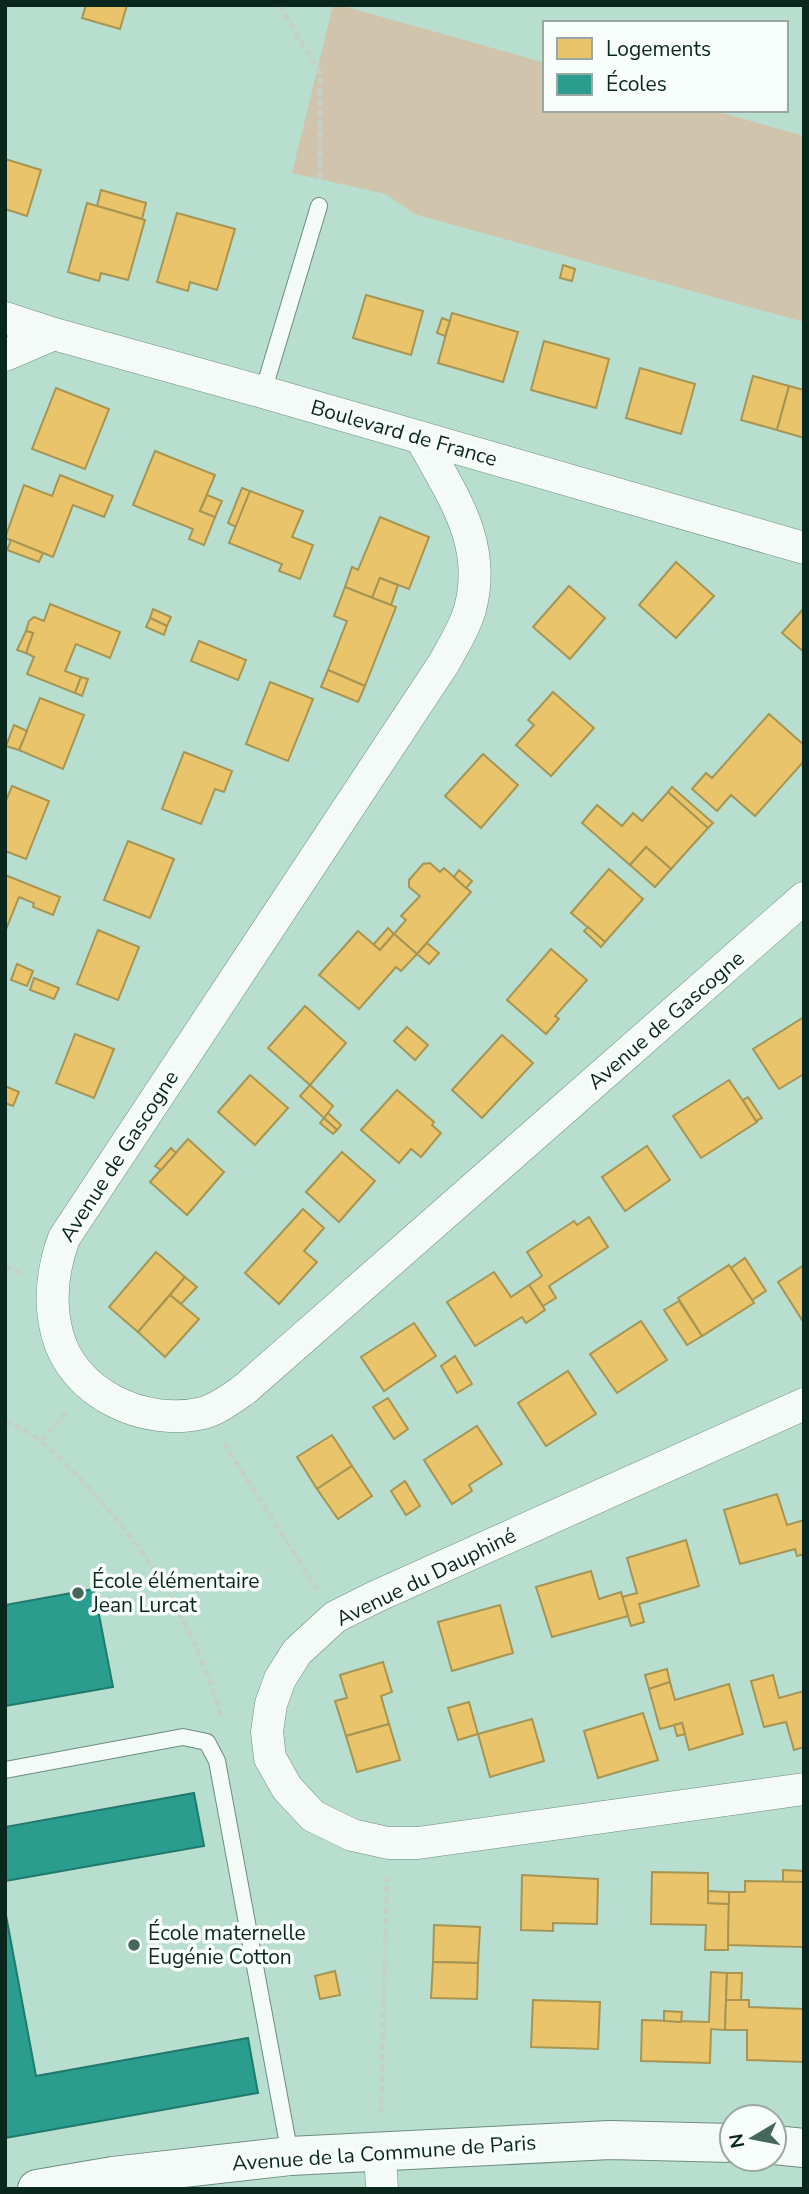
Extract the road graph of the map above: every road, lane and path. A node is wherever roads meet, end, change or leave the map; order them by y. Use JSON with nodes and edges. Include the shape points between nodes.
{"nodes":[{"id":1,"x":279,"y":5,"type":"edge"},
{"id":2,"x":319,"y":206,"type":"joint"},
{"id":3,"x":5,"y":318,"type":"edge"},
{"id":4,"x":54,"y":334,"type":"junction"},
{"id":5,"x":5,"y":355,"type":"edge"},
{"id":6,"x":263,"y":392,"type":"junction"},
{"id":7,"x":421,"y":438,"type":"junction"},
{"id":8,"x":804,"y":548,"type":"edge"},
{"id":9,"x":804,"y":898,"type":"edge"},
{"id":10,"x":804,"y":1404,"type":"edge"},
{"id":11,"x":205,"y":1412,"type":"junction"},
{"id":12,"x":335,"y":1617,"type":"junction"},
{"id":13,"x":5,"y":1770,"type":"edge"},
{"id":14,"x":804,"y":1789,"type":"edge"},
{"id":15,"x":388,"y":1843,"type":"junction"},
{"id":16,"x":718,"y":2143,"type":"edge"},
{"id":17,"x":290,"y":2156,"type":"junction"},
{"id":18,"x":381,"y":2171,"type":"edge"},
{"id":19,"x":37,"y":2189,"type":"edge"}],
"edges":[{"from":1,"to":2,"type":"path","via":[[320,74]]},
{"from":2,"to":6,"type":"lane"},
{"from":3,"to":4,"type":"street","name":"Boulevard de France"},
{"from":4,"to":5,"type":"street"},
{"from":4,"to":6,"type":"street","name":"Boulevard de France"},
{"from":6,"to":7,"type":"street","name":"Boulevard de France"},
{"from":7,"to":8,"type":"street","name":"Boulevard de France"},
{"from":7,"to":11,"type":"street","name":"Avenue de Gascogne","via":[[465,519],[474,553],[475,583],[460,634],[83,1208],[56,1258],[53,1312],[57,1335],[89,1384],[133,1410],[157,1415]]},
{"from":9,"to":11,"type":"street","name":"Avenue de Gascogne","via":[[245,1389]]},
{"from":10,"to":12,"type":"street","name":"Avenue du Dauphiné"},
{"from":11,"to":12,"type":"path"},
{"from":12,"to":15,"type":"street","name":"Avenue du Dauphiné","via":[[297,1652],[280,1679],[267,1732],[270,1758],[287,1788],[313,1816],[352,1835]]},
{"from":13,"to":17,"type":"lane","via":[[183,1737],[207,1742],[217,1761]]},
{"from":14,"to":15,"type":"street","name":"Avenue du Dauphiné","via":[[418,1843]]},
{"from":15,"to":18,"type":"path"},
{"from":16,"to":18,"type":"street","name":"Avenue de la Commune de Paris","via":[[610,2140]]},
{"from":17,"to":18,"type":"street","name":"Avenue de la Commune de Paris"},
{"from":17,"to":19,"type":"street","name":"Avenue de la Commune de Paris"}]}
